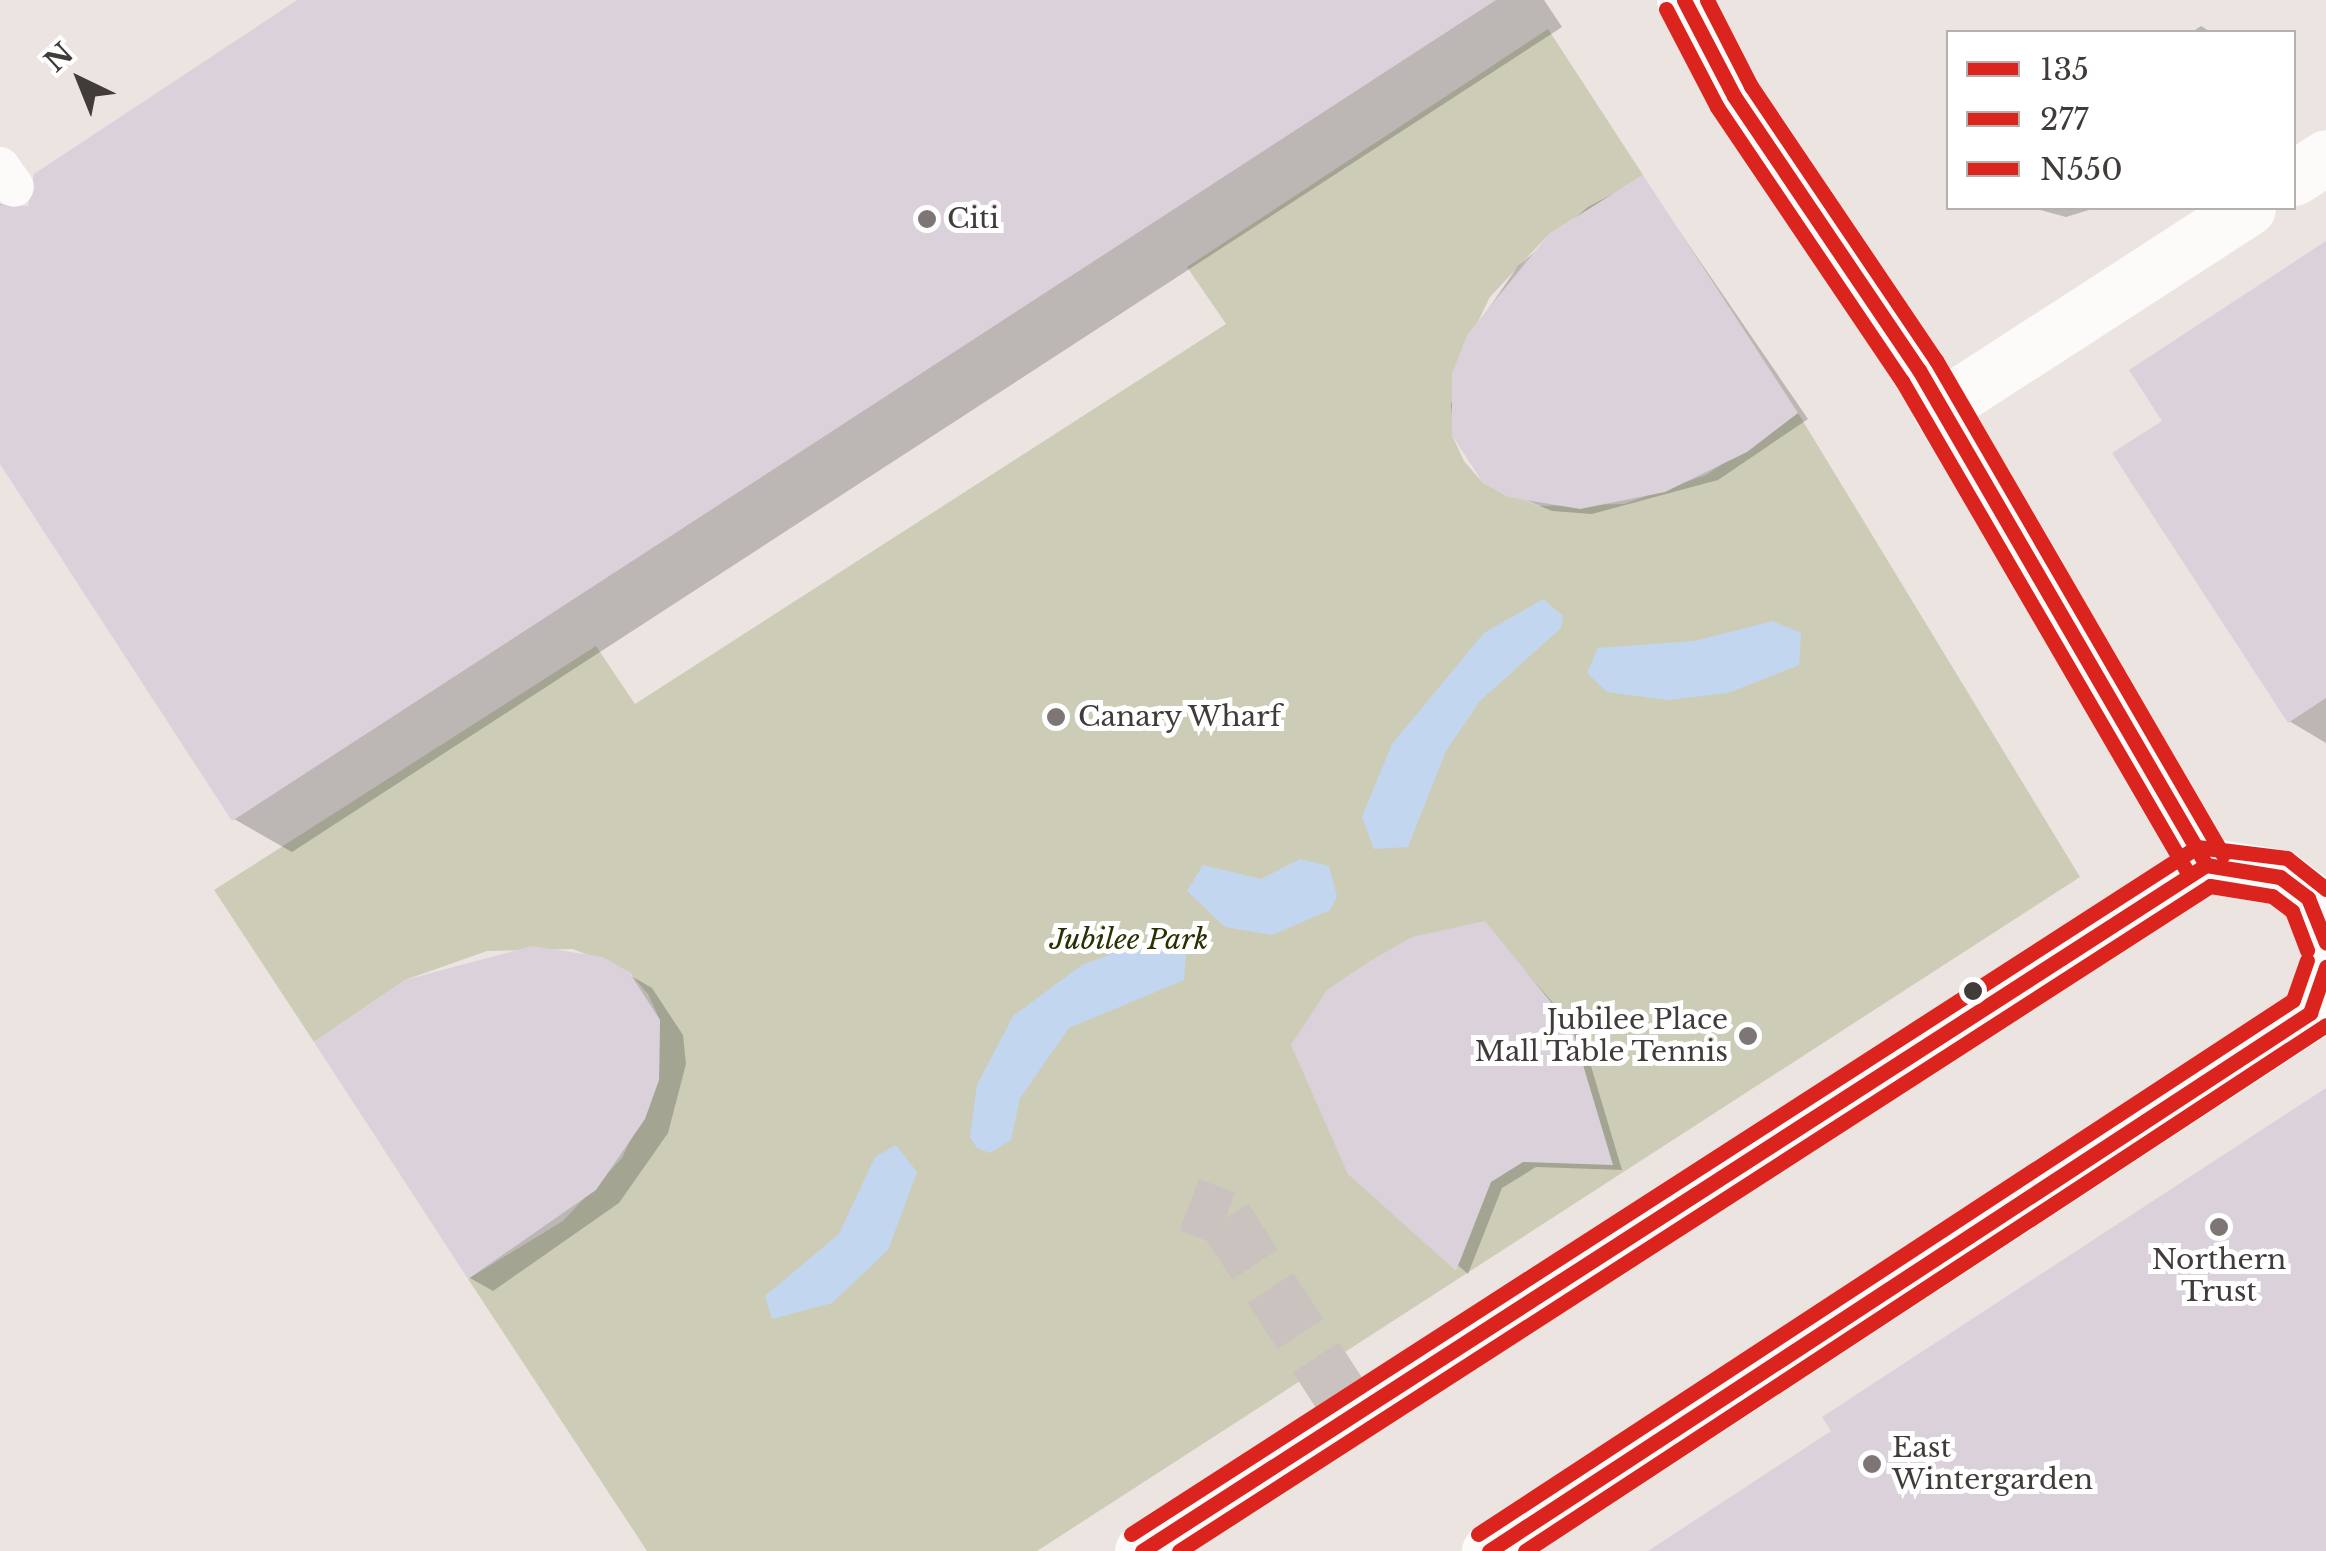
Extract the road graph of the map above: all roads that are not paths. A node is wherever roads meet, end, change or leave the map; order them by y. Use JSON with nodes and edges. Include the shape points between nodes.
{"nodes":[{"id":1,"x":1684,"y":0,"type":"edge"},
{"id":2,"x":2326,"y":157,"type":"edge"},
{"id":3,"x":2296,"y":177,"type":"edge"},
{"id":4,"x":2245,"y":210,"type":"edge"},
{"id":5,"x":1939,"y":408,"type":"junction"},
{"id":6,"x":2206,"y":865,"type":"junction"},
{"id":7,"x":2326,"y":943,"type":"edge"},
{"id":8,"x":2326,"y":967,"type":"edge"},
{"id":9,"x":1142,"y":1551,"type":"edge"},
{"id":10,"x":1489,"y":1551,"type":"edge"}],
"edges":[{"from":1,"to":5,"type":"street","via":[[1734,96]]},
{"from":2,"to":3,"type":"street"},
{"from":4,"to":5,"type":"street"},
{"from":5,"to":6,"type":"street"},
{"from":6,"to":7,"type":"street","via":[[2280,877],[2308,898]]},
{"from":6,"to":9,"type":"street"},
{"from":8,"to":10,"type":"street","via":[[2310,1012]]}]}
